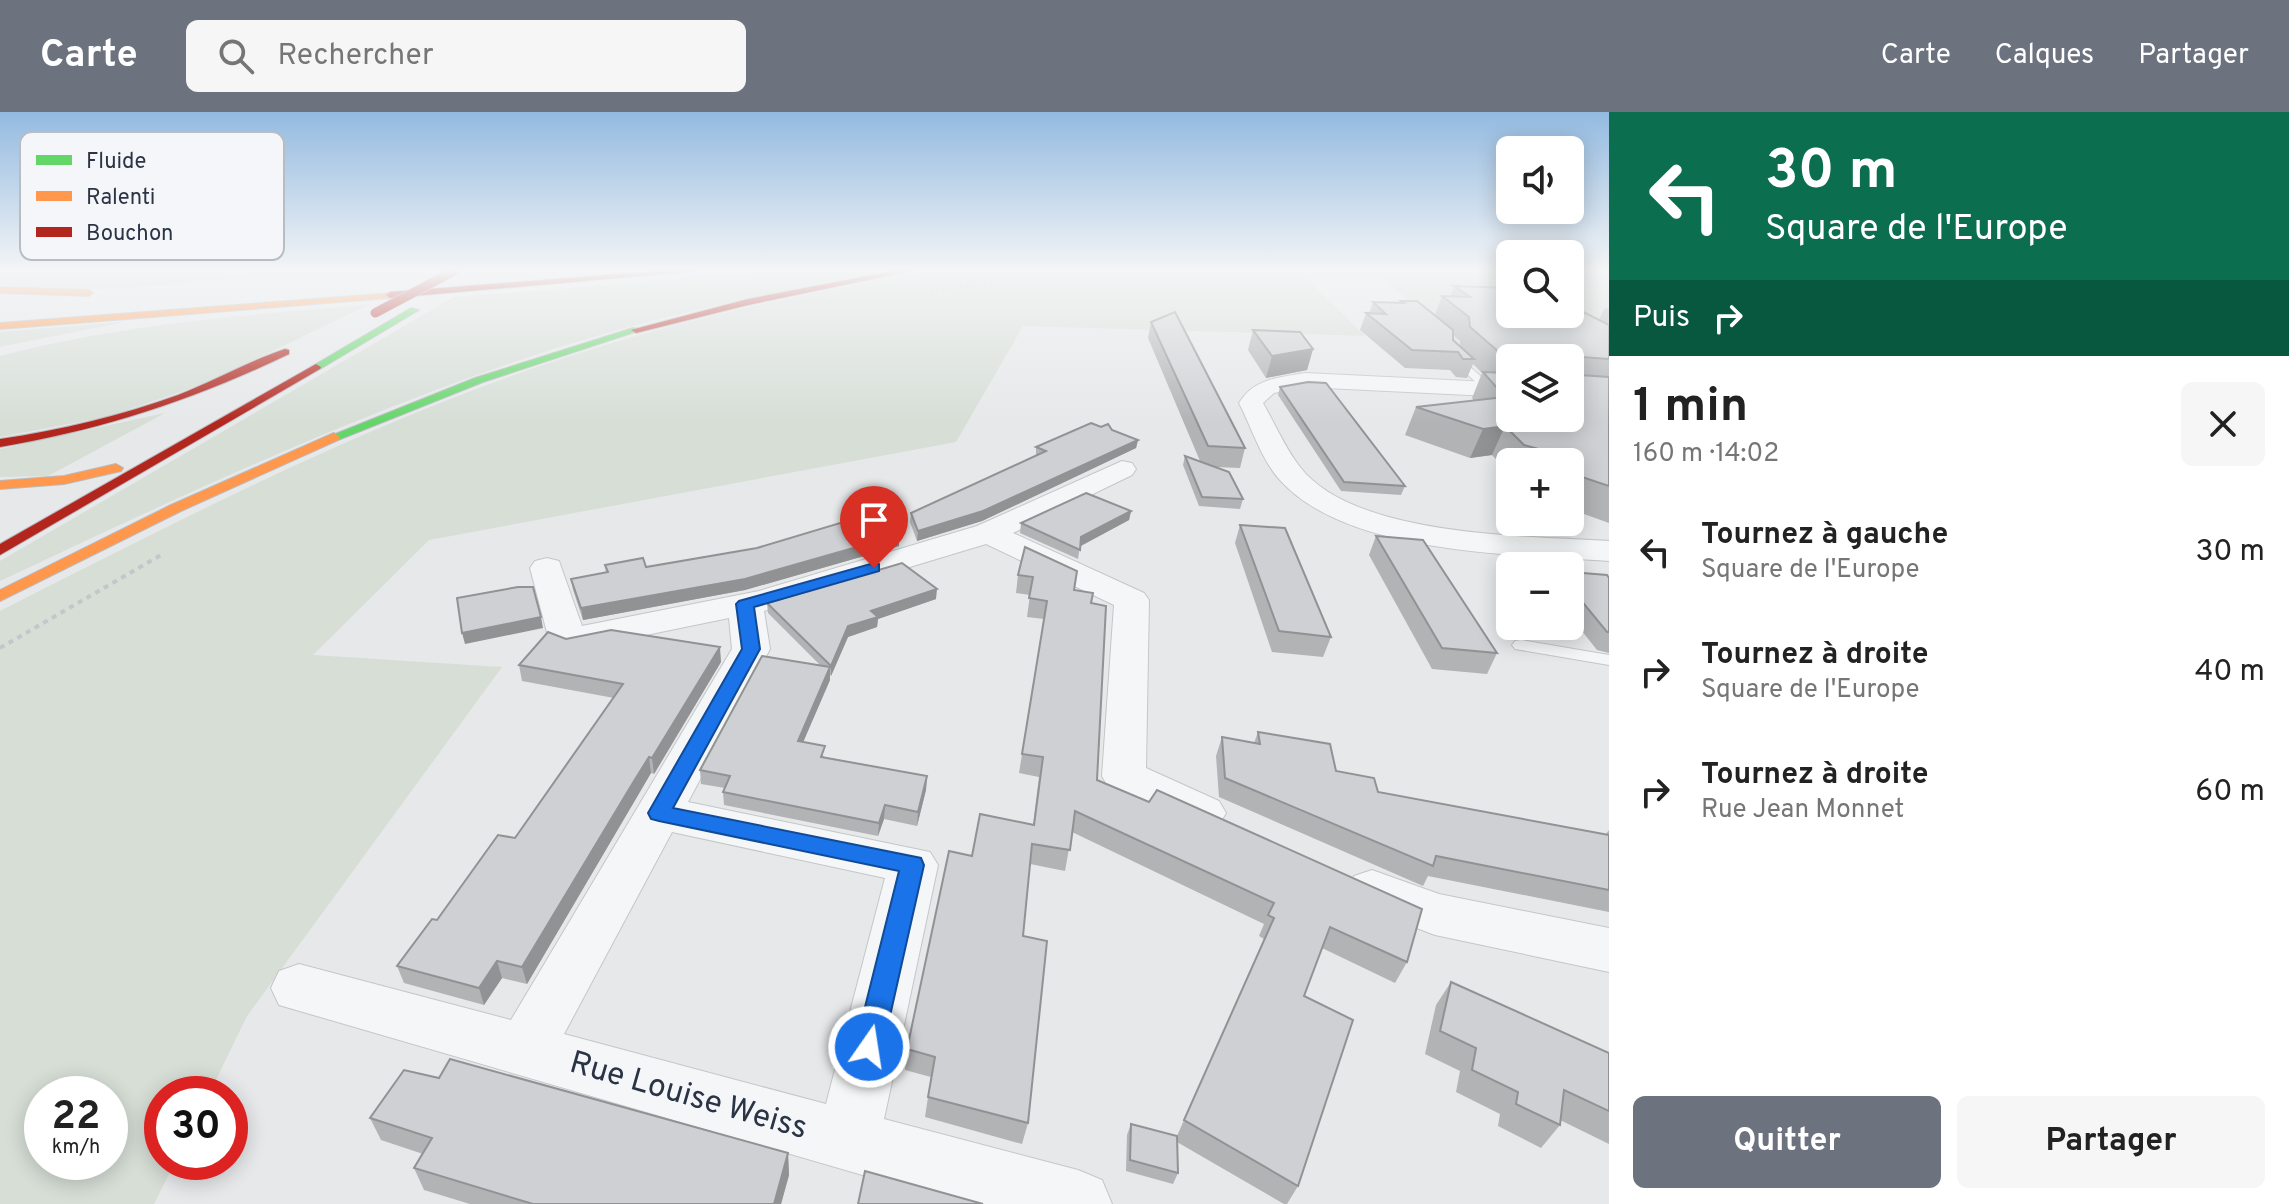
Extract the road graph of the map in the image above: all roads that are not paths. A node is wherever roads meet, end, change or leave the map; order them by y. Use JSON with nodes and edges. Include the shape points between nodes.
{"nodes":[{"id":1,"x":66,"y":321,"type":"edge"},
{"id":2,"x":159,"y":321,"type":"edge"},
{"id":3,"x":358,"y":321,"type":"edge"},
{"id":4,"x":395,"y":321,"type":"edge"},
{"id":5,"x":675,"y":321,"type":"edge"},
{"id":6,"x":0,"y":326,"type":"edge"},
{"id":7,"x":34,"y":342,"type":"dead end"},
{"id":8,"x":1454,"y":345,"type":"edge"},
{"id":9,"x":309,"y":346,"type":"junction"},
{"id":10,"x":1496,"y":386,"type":"edge"},
{"id":11,"x":1496,"y":389,"type":"edge"},
{"id":12,"x":186,"y":415,"type":"dead end"},
{"id":13,"x":220,"y":422,"type":"junction"},
{"id":14,"x":0,"y":443,"type":"edge"},
{"id":15,"x":118,"y":451,"type":"dead end"},
{"id":16,"x":1122,"y":469,"type":"dead end"},
{"id":17,"x":64,"y":480,"type":"junction"},
{"id":18,"x":0,"y":485,"type":"edge"},
{"id":19,"x":26,"y":501,"type":"dead end"},
{"id":20,"x":988,"y":533,"type":"junction"},
{"id":21,"x":0,"y":550,"type":"edge"},
{"id":22,"x":1609,"y":551,"type":"edge"},
{"id":23,"x":547,"y":568,"type":"dead end"},
{"id":24,"x":0,"y":596,"type":"edge"},
{"id":25,"x":745,"y":604,"type":"junction"},
{"id":26,"x":1521,"y":645,"type":"dead end"},
{"id":27,"x":1609,"y":660,"type":"edge"},
{"id":28,"x":659,"y":813,"type":"junction"},
{"id":29,"x":1238,"y":829,"type":"edge"},
{"id":30,"x":1338,"y":874,"type":"edge"},
{"id":31,"x":1609,"y":950,"type":"edge"},
{"id":32,"x":299,"y":988,"type":"dead end"},
{"id":33,"x":526,"y":1048,"type":"junction"},
{"id":34,"x":848,"y":1139,"type":"junction"},
{"id":35,"x":1078,"y":1204,"type":"edge"}],
"edges":[{"from":1,"to":6,"type":"highway"},
{"from":2,"to":7,"type":"highway"},
{"from":3,"to":9,"type":"highway","bridge":true},
{"from":4,"to":13,"type":"highway"},
{"from":5,"to":24,"type":"highway","via":[[477,381],[370,422],[201,497]]},
{"from":8,"to":10,"type":"lane","via":[[1452,354]]},
{"from":9,"to":12,"type":"highway"},
{"from":9,"to":14,"type":"highway","via":[[149,412],[70,433]]},
{"from":11,"to":22,"type":"street","via":[[1305,380],[1267,387],[1251,403],[1297,482],[1352,515],[1436,536]]},
{"from":13,"to":17,"type":"highway","via":[[128,465]]},
{"from":13,"to":21,"type":"highway"},
{"from":15,"to":17,"type":"highway"},
{"from":16,"to":20,"type":"street"},
{"from":17,"to":18,"type":"highway"},
{"from":17,"to":19,"type":"highway"},
{"from":20,"to":25,"type":"street"},
{"from":20,"to":29,"type":"street","via":[[1132,600],[1124,776]]},
{"from":23,"to":25,"type":"street","via":[[568,640]]},
{"from":25,"to":28,"type":"street","via":[[751,649]]},
{"from":26,"to":27,"type":"lane"},
{"from":28,"to":33,"type":"street"},
{"from":28,"to":34,"type":"street","via":[[913,865]]},
{"from":30,"to":31,"type":"street","via":[[1435,914]]},
{"from":32,"to":33,"type":"street","name":"Rue Louise Weiss"},
{"from":33,"to":34,"type":"street","name":"Rue Louise Weiss"},
{"from":34,"to":35,"type":"street","name":"Rue Louise Weiss"}]}
